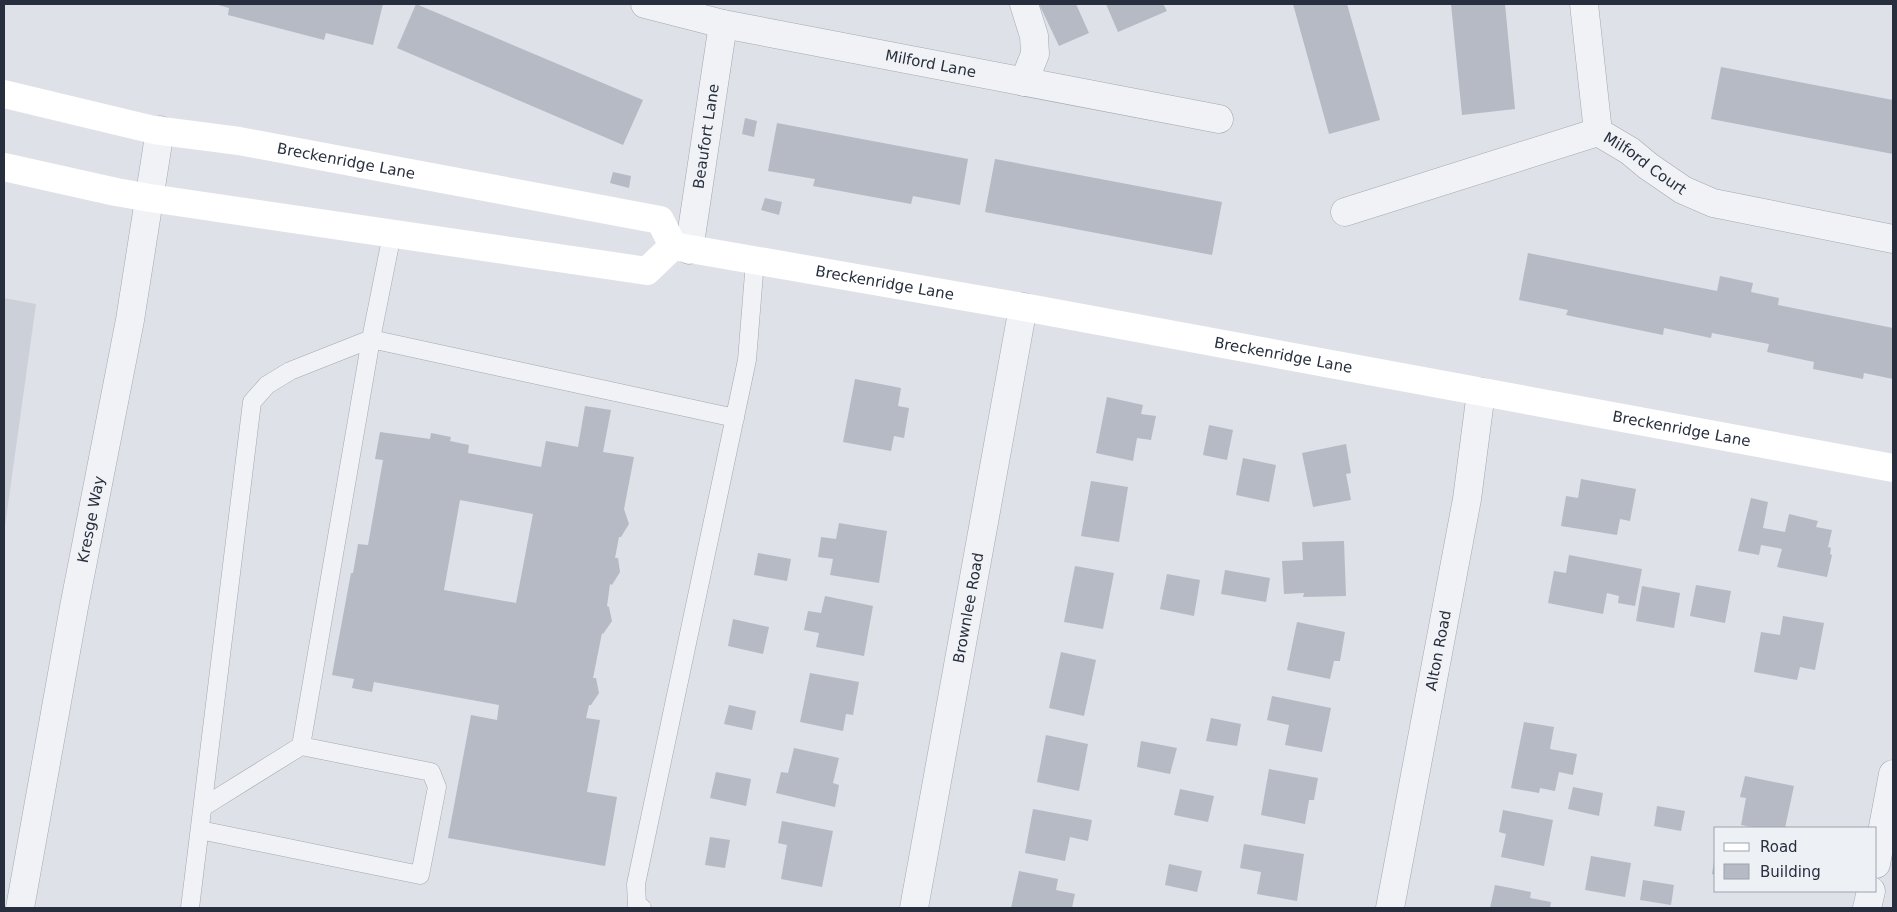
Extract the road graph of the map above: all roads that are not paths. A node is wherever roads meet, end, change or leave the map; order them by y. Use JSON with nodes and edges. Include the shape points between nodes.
{"nodes":[{"id":1,"x":645,"y":4,"type":"edge"},
{"id":2,"x":1024,"y":4,"type":"edge"},
{"id":3,"x":1584,"y":4,"type":"edge"},
{"id":4,"x":723,"y":24,"type":"junction"},
{"id":5,"x":1024,"y":82,"type":"junction"},
{"id":6,"x":4,"y":94,"type":"edge"},
{"id":7,"x":1219,"y":119,"type":"dead end"},
{"id":8,"x":160,"y":130,"type":"junction"},
{"id":9,"x":1598,"y":132,"type":"junction"},
{"id":10,"x":4,"y":167,"type":"edge"},
{"id":11,"x":150,"y":198,"type":"junction"},
{"id":12,"x":1345,"y":212,"type":"dead end"},
{"id":13,"x":392,"y":234,"type":"junction"},
{"id":14,"x":1893,"y":239,"type":"edge"},
{"id":15,"x":681,"y":248,"type":"junction"},
{"id":16,"x":755,"y":261,"type":"junction"},
{"id":17,"x":1023,"y":307,"type":"junction"},
{"id":18,"x":371,"y":338,"type":"junction"},
{"id":19,"x":1481,"y":392,"type":"junction"},
{"id":20,"x":735,"y":418,"type":"junction"},
{"id":21,"x":1893,"y":468,"type":"edge"},
{"id":22,"x":301,"y":746,"type":"junction"},
{"id":23,"x":1893,"y":774,"type":"edge"},
{"id":24,"x":203,"y":806,"type":"junction"},
{"id":25,"x":200,"y":830,"type":"junction"},
{"id":26,"x":1877,"y":859,"type":"edge"},
{"id":27,"x":1871,"y":892,"type":"edge"},
{"id":28,"x":20,"y":908,"type":"edge"},
{"id":29,"x":190,"y":908,"type":"edge"},
{"id":30,"x":642,"y":908,"type":"edge"},
{"id":31,"x":914,"y":908,"type":"edge"},
{"id":32,"x":1390,"y":908,"type":"edge"},
{"id":33,"x":1867,"y":908,"type":"edge"}],
"edges":[{"from":1,"to":4,"type":"street","name":"Milford Lane"},
{"from":2,"to":5,"type":"street","via":[[1034,36],[1035,54]]},
{"from":3,"to":9,"type":"street"},
{"from":4,"to":5,"type":"street","name":"Milford Lane"},
{"from":4,"to":15,"type":"street","name":"Beaufort Lane"},
{"from":5,"to":7,"type":"street","name":"Milford Lane"},
{"from":6,"to":8,"type":"main road","name":"Breckenridge Lane"},
{"from":8,"to":11,"type":"street","name":"Kresge Way"},
{"from":8,"to":15,"type":"main road","name":"Breckenridge Lane","via":[[239,141],[660,220]]},
{"from":9,"to":12,"type":"street","name":"Milford Court"},
{"from":9,"to":14,"type":"street","name":"Milford Court","via":[[1630,150],[1683,190],[1713,203]]},
{"from":10,"to":11,"type":"main road"},
{"from":11,"to":13,"type":"main road"},
{"from":11,"to":28,"type":"street","name":"Kresge Way"},
{"from":13,"to":15,"type":"main road","via":[[647,271]]},
{"from":13,"to":18,"type":"lane"},
{"from":15,"to":16,"type":"main road","name":"Breckenridge Lane"},
{"from":16,"to":17,"type":"main road","name":"Breckenridge Lane"},
{"from":16,"to":20,"type":"lane","via":[[747,360]]},
{"from":17,"to":19,"type":"main road","name":"Breckenridge Lane"},
{"from":17,"to":31,"type":"street","name":"Brownlee Road"},
{"from":18,"to":20,"type":"lane"},
{"from":18,"to":22,"type":"lane"},
{"from":18,"to":24,"type":"lane","via":[[290,371],[267,385],[252,402]]},
{"from":19,"to":21,"type":"main road","name":"Breckenridge Lane"},
{"from":19,"to":32,"type":"street","name":"Alton Road","via":[[1467,499]]},
{"from":20,"to":30,"type":"lane","via":[[636,884],[637,905]]},
{"from":22,"to":24,"type":"lane"},
{"from":22,"to":25,"type":"lane","via":[[431,772],[438,788],[420,875]]},
{"from":23,"to":26,"type":"street"},
{"from":24,"to":25,"type":"lane"},
{"from":25,"to":29,"type":"lane"},
{"from":27,"to":33,"type":"street"}]}
